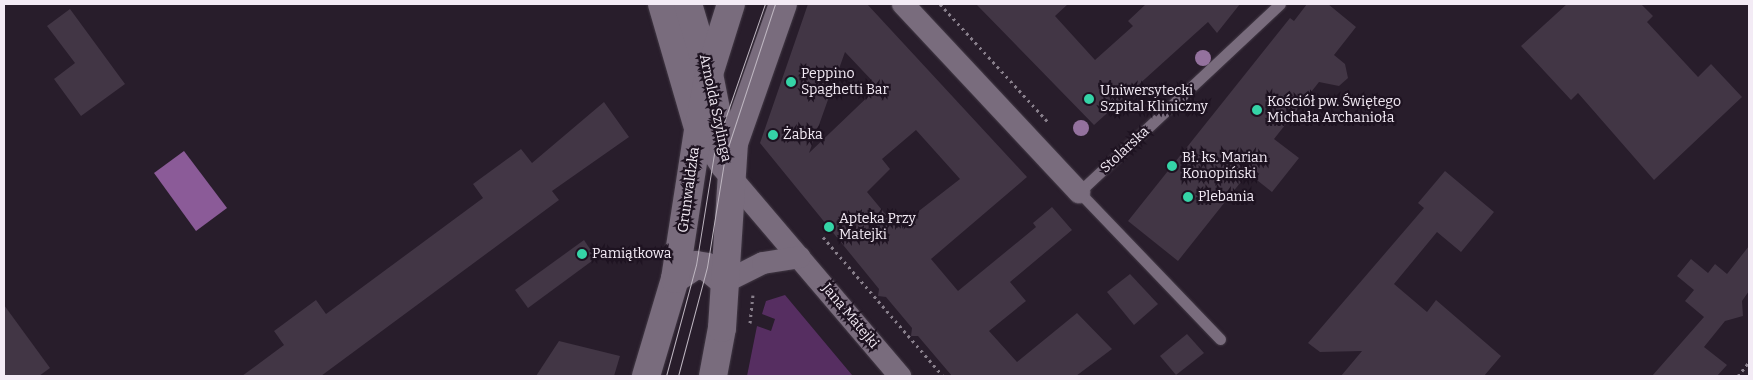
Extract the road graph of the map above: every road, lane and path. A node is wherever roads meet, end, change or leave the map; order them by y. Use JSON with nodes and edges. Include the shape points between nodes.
{"nodes":[{"id":1,"x":662,"y":4,"type":"edge"},
{"id":2,"x":688,"y":4,"type":"edge"},
{"id":3,"x":731,"y":4,"type":"edge"},
{"id":4,"x":783,"y":4,"type":"edge"},
{"id":5,"x":903,"y":4,"type":"edge"},
{"id":6,"x":940,"y":4,"type":"edge"},
{"id":7,"x":1280,"y":4,"type":"edge"},
{"id":8,"x":710,"y":74,"type":"junction"},
{"id":9,"x":698,"y":130,"type":"junction"},
{"id":10,"x":1053,"y":131,"type":"dead end"},
{"id":11,"x":730,"y":176,"type":"junction"},
{"id":12,"x":1078,"y":192,"type":"junction"},
{"id":13,"x":823,"y":237,"type":"dead end"},
{"id":14,"x":800,"y":257,"type":"junction"},
{"id":15,"x":675,"y":280,"type":"junction"},
{"id":16,"x":725,"y":282,"type":"junction"},
{"id":17,"x":1220,"y":339,"type":"dead end"},
{"id":18,"x":1749,"y":362,"type":"edge"},
{"id":19,"x":646,"y":376,"type":"edge"},
{"id":20,"x":713,"y":376,"type":"edge"},
{"id":21,"x":900,"y":376,"type":"edge"},
{"id":22,"x":943,"y":376,"type":"edge"},
{"id":23,"x":1738,"y":376,"type":"edge"}],
"edges":[{"from":1,"to":9,"type":"street","name":"Arnolda Szylinga"},
{"from":2,"to":8,"type":"street","name":"Arnolda Szylinga"},
{"from":3,"to":8,"type":"street","name":"Grunwaldzka"},
{"from":4,"to":11,"type":"street","via":[[742,112]]},
{"from":5,"to":12,"type":"street"},
{"from":6,"to":10,"type":"path","via":[[1046,117]]},
{"from":7,"to":12,"type":"lane","name":"Stolarska"},
{"from":8,"to":9,"type":"street","name":"Grunwaldzka"},
{"from":8,"to":11,"type":"street","name":"Arnolda Szylinga"},
{"from":9,"to":11,"type":"street","name":"Arnolda Szylinga"},
{"from":9,"to":15,"type":"street","name":"Grunwaldzka"},
{"from":11,"to":14,"type":"street","name":"Jana Matejki"},
{"from":11,"to":16,"type":"street"},
{"from":12,"to":17,"type":"lane"},
{"from":13,"to":22,"type":"path"},
{"from":14,"to":16,"type":"street","via":[[763,263]]},
{"from":14,"to":21,"type":"street","name":"Jana Matejki"},
{"from":15,"to":16,"type":"street","via":[[696,265],[707,267]]},
{"from":15,"to":19,"type":"street","name":"Grunwaldzka"},
{"from":16,"to":20,"type":"street"},
{"from":18,"to":23,"type":"path"}]}
